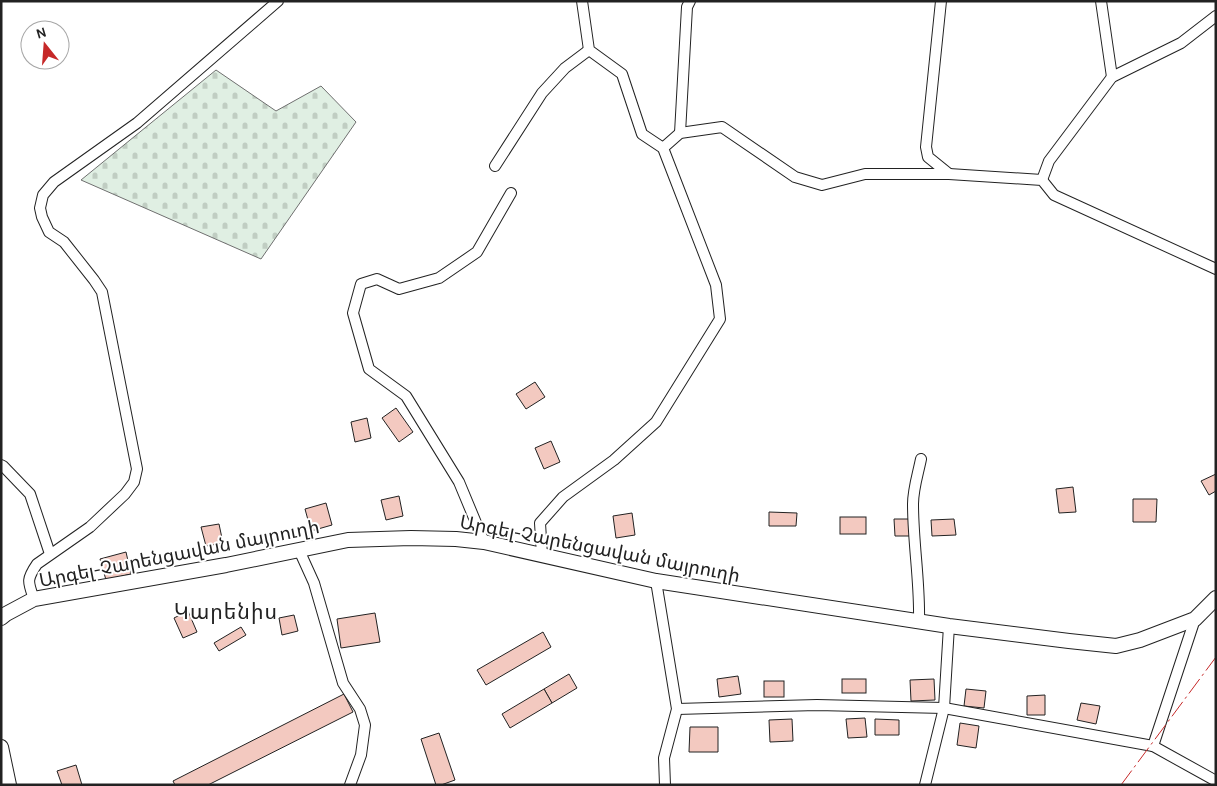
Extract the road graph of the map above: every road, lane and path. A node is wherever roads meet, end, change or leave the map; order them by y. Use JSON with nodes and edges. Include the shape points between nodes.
{"nodes":[{"id":1,"x":278,"y":1,"type":"edge"},
{"id":2,"x":582,"y":1,"type":"edge"},
{"id":3,"x":690,"y":1,"type":"edge"},
{"id":4,"x":941,"y":1,"type":"edge"},
{"id":5,"x":1101,"y":1,"type":"edge"},
{"id":6,"x":1216,"y":16,"type":"edge"},
{"id":7,"x":590,"y":50,"type":"junction"},
{"id":8,"x":1112,"y":77,"type":"junction"},
{"id":9,"x":680,"y":133,"type":"junction"},
{"id":10,"x":663,"y":148,"type":"junction"},
{"id":11,"x":495,"y":166,"type":"dead end"},
{"id":12,"x":949,"y":174,"type":"junction"},
{"id":13,"x":1042,"y":180,"type":"junction"},
{"id":14,"x":511,"y":193,"type":"dead end"},
{"id":15,"x":1216,"y":269,"type":"edge"},
{"id":16,"x":921,"y":458,"type":"dead end"},
{"id":17,"x":1,"y":465,"type":"edge"},
{"id":18,"x":484,"y":542,"type":"junction"},
{"id":19,"x":299,"y":550,"type":"junction"},
{"id":20,"x":50,"y":554,"type":"junction"},
{"id":21,"x":542,"y":554,"type":"junction"},
{"id":22,"x":656,"y":581,"type":"junction"},
{"id":23,"x":1216,"y":598,"type":"edge"},
{"id":24,"x":34,"y":599,"type":"junction"},
{"id":25,"x":1,"y":618,"type":"edge"},
{"id":26,"x":1195,"y":619,"type":"junction"},
{"id":27,"x":919,"y":620,"type":"junction"},
{"id":28,"x":950,"y":626,"type":"junction"},
{"id":29,"x":944,"y":708,"type":"junction"},
{"id":30,"x":677,"y":709,"type":"junction"},
{"id":31,"x":1153,"y":746,"type":"junction"},
{"id":32,"x":1,"y":747,"type":"edge"},
{"id":33,"x":1216,"y":781,"type":"edge"},
{"id":34,"x":9,"y":785,"type":"edge"},
{"id":35,"x":350,"y":785,"type":"edge"},
{"id":36,"x":665,"y":785,"type":"edge"},
{"id":37,"x":925,"y":785,"type":"edge"}],
"edges":[{"from":1,"to":20,"type":"street","via":[[137,123],[54,182],[43,195],[40,208],[49,232],[64,242],[102,292],[137,469],[134,482],[125,494],[90,527]]},
{"from":2,"to":7,"type":"street"},
{"from":3,"to":9,"type":"street","via":[[687,7]]},
{"from":4,"to":12,"type":"street","via":[[926,148],[928,156]]},
{"from":5,"to":8,"type":"street"},
{"from":6,"to":8,"type":"street","via":[[1181,43]]},
{"from":7,"to":10,"type":"street","via":[[622,74],[642,134]]},
{"from":7,"to":11,"type":"street","via":[[565,68],[542,93]]},
{"from":8,"to":13,"type":"street","via":[[1049,161]]},
{"from":9,"to":10,"type":"street"},
{"from":9,"to":12,"type":"street","via":[[722,127],[795,177],[822,185],[865,174]]},
{"from":10,"to":21,"type":"street","via":[[716,285],[720,319],[656,422],[614,460],[563,497],[540,523]]},
{"from":12,"to":13,"type":"street"},
{"from":13,"to":15,"type":"street","via":[[1054,195]]},
{"from":14,"to":18,"type":"street","via":[[477,252],[439,278],[399,288],[377,279],[361,284],[352,314],[369,369],[406,396],[459,482]]},
{"from":16,"to":27,"type":"street","via":[[913,503]]},
{"from":17,"to":20,"type":"street","via":[[30,494]]},
{"from":18,"to":19,"type":"main road","name":"Արգել-Չարենցավան մայրուղի","via":[[411,538],[348,540]]},
{"from":18,"to":21,"type":"main road","name":"Արգել-Չարենցավան մայրուղի"},
{"from":19,"to":24,"type":"main road","name":"Արգել-Չարենցավան մայրուղի"},
{"from":19,"to":35,"type":"street","via":[[314,583],[342,683],[360,709],[365,725],[361,755]]},
{"from":20,"to":24,"type":"street","via":[[32,572],[28,584]]},
{"from":21,"to":22,"type":"main road","name":"Արգել-Չարենցավան մայրուղի"},
{"from":22,"to":27,"type":"main road","name":"Արգել-Չարենցավան մայրուղի"},
{"from":22,"to":30,"type":"street"},
{"from":23,"to":26,"type":"main road","name":"Արգել-Չարենցավան մայրուղի"},
{"from":24,"to":25,"type":"main road","name":"Արգել-Չարենցավան մայրուղի"},
{"from":26,"to":28,"type":"main road","name":"Արգել-Չարենցավան մայրուղի","via":[[1116,646]]},
{"from":26,"to":31,"type":"street"},
{"from":27,"to":28,"type":"main road","name":"Արգել-Չարենցավան մայրուղի"},
{"from":28,"to":29,"type":"street"},
{"from":29,"to":30,"type":"street","via":[[818,705]]},
{"from":29,"to":31,"type":"street"},
{"from":29,"to":37,"type":"street"},
{"from":30,"to":36,"type":"street","via":[[664,758]]},
{"from":31,"to":33,"type":"street"},
{"from":32,"to":34,"type":"main road"}]}
